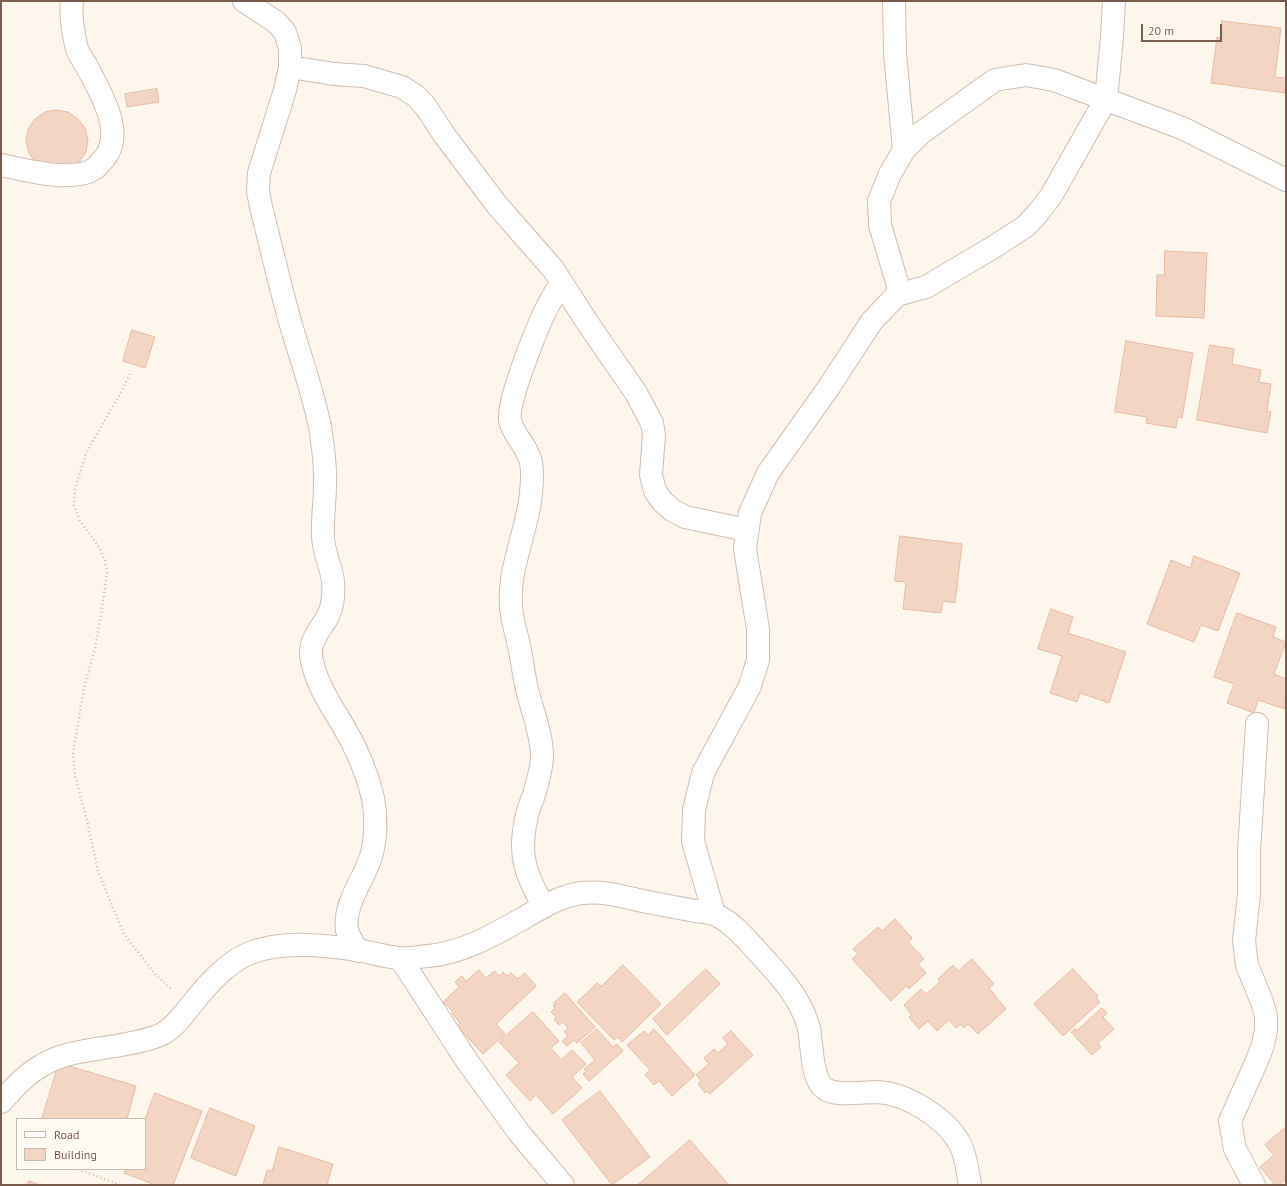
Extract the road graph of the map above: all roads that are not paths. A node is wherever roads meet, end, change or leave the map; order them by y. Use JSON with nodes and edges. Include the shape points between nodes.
{"nodes":[{"id":1,"x":72,"y":1,"type":"edge"},
{"id":2,"x":244,"y":1,"type":"edge"},
{"id":3,"x":894,"y":1,"type":"edge"},
{"id":4,"x":1114,"y":1,"type":"edge"},
{"id":5,"x":290,"y":67,"type":"junction"},
{"id":6,"x":1106,"y":99,"type":"junction"},
{"id":7,"x":904,"y":150,"type":"junction"},
{"id":8,"x":1,"y":165,"type":"edge"},
{"id":9,"x":1286,"y":180,"type":"edge"},
{"id":10,"x":561,"y":283,"type":"junction"},
{"id":11,"x":897,"y":295,"type":"junction"},
{"id":12,"x":747,"y":530,"type":"junction"},
{"id":13,"x":1257,"y":724,"type":"dead end"},
{"id":14,"x":544,"y":907,"type":"junction"},
{"id":15,"x":714,"y":914,"type":"junction"},
{"id":16,"x":358,"y":951,"type":"junction"},
{"id":17,"x":400,"y":958,"type":"junction"},
{"id":18,"x":1,"y":1102,"type":"edge"},
{"id":19,"x":563,"y":1185,"type":"edge"},
{"id":20,"x":970,"y":1185,"type":"edge"},
{"id":21,"x":1254,"y":1185,"type":"edge"}],
"edges":[{"from":1,"to":8,"type":"street","via":[[70,15],[78,50],[106,106],[112,126],[112,144],[106,156],[94,169],[83,174],[64,176]]},
{"from":2,"to":5,"type":"street","via":[[276,22],[285,32],[290,48]]},
{"from":3,"to":7,"type":"street","via":[[895,53]]},
{"from":4,"to":6,"type":"street"},
{"from":5,"to":10,"type":"street","via":[[321,73],[364,76],[402,87],[416,96],[497,205]]},
{"from":5,"to":16,"type":"street","via":[[259,173],[258,191],[320,427],[324,460],[326,485],[323,538],[334,591],[328,616],[313,640],[311,654],[325,698],[355,750],[367,776],[373,799],[375,817],[372,852],[368,867],[352,900],[348,917],[347,930]]},
{"from":6,"to":7,"type":"street","via":[[1054,80],[1026,75],[995,80],[921,133]]},
{"from":6,"to":9,"type":"street","via":[[1182,128]]},
{"from":6,"to":11,"type":"street","via":[[1051,196],[1026,226],[926,287]]},
{"from":7,"to":11,"type":"street","via":[[890,174],[879,201],[880,226],[898,286]]},
{"from":10,"to":12,"type":"street","via":[[636,393],[652,423],[652,475],[655,492],[672,510],[686,517]]},
{"from":10,"to":14,"type":"street","via":[[537,332],[518,381],[510,412],[513,430],[528,453],[532,468],[530,502],[510,585],[512,614],[541,742],[542,757],[526,819],[523,858],[526,871]]},
{"from":11,"to":12,"type":"street","via":[[868,326],[768,473],[750,513]]},
{"from":12,"to":15,"type":"street","via":[[745,549],[758,629],[758,660],[750,686],[702,773],[694,810],[693,841]]},
{"from":13,"to":21,"type":"street","via":[[1249,851],[1249,894],[1244,941],[1247,965],[1266,1016],[1266,1031],[1262,1048],[1230,1120],[1236,1149]]},
{"from":14,"to":15,"type":"street","via":[[578,893],[593,892]]},
{"from":14,"to":17,"type":"street","via":[[497,933],[455,951]]},
{"from":15,"to":20,"type":"street","via":[[732,924],[795,995],[808,1025],[816,1076],[822,1087],[835,1093],[881,1092],[898,1095],[930,1112],[959,1142]]},
{"from":16,"to":17,"type":"street"},
{"from":16,"to":18,"type":"street","via":[[304,945],[279,946],[250,953],[238,959],[211,982],[178,1021],[160,1035],[137,1042],[75,1053],[42,1064]]},
{"from":17,"to":19,"type":"street","via":[[466,1061],[520,1134]]}]}
